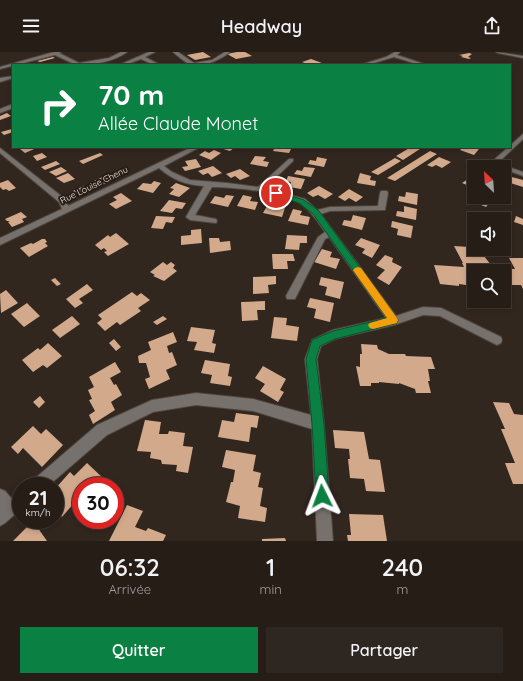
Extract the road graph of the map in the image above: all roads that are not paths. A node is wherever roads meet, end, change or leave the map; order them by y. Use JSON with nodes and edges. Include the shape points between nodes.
{"nodes":[{"id":1,"x":41,"y":52,"type":"edge"},
{"id":2,"x":125,"y":52,"type":"edge"},
{"id":3,"x":153,"y":52,"type":"edge"},
{"id":4,"x":175,"y":52,"type":"edge"},
{"id":5,"x":228,"y":52,"type":"edge"},
{"id":6,"x":498,"y":52,"type":"edge"},
{"id":7,"x":57,"y":53,"type":"edge"},
{"id":8,"x":396,"y":53,"type":"edge"},
{"id":9,"x":47,"y":55,"type":"junction"},
{"id":10,"x":142,"y":56,"type":"junction"},
{"id":11,"x":523,"y":57,"type":"edge"},
{"id":12,"x":74,"y":64,"type":"edge"},
{"id":13,"x":82,"y":64,"type":"edge"},
{"id":14,"x":124,"y":64,"type":"edge"},
{"id":15,"x":156,"y":64,"type":"edge"},
{"id":16,"x":193,"y":64,"type":"edge"},
{"id":17,"x":198,"y":64,"type":"edge"},
{"id":18,"x":366,"y":64,"type":"edge"},
{"id":19,"x":423,"y":64,"type":"edge"},
{"id":20,"x":1,"y":66,"type":"edge"},
{"id":21,"x":12,"y":77,"type":"edge"},
{"id":22,"x":0,"y":80,"type":"edge"},
{"id":23,"x":12,"y":106,"type":"edge"},
{"id":24,"x":0,"y":111,"type":"edge"},
{"id":25,"x":523,"y":136,"type":"edge"},
{"id":26,"x":514,"y":144,"type":"junction"},
{"id":27,"x":511,"y":147,"type":"edge"},
{"id":28,"x":523,"y":147,"type":"edge"},
{"id":29,"x":196,"y":148,"type":"edge"},
{"id":30,"x":510,"y":148,"type":"edge"},
{"id":31,"x":0,"y":150,"type":"edge"},
{"id":32,"x":291,"y":160,"type":"dead end"},
{"id":33,"x":498,"y":160,"type":"edge"},
{"id":34,"x":159,"y":165,"type":"junction"},
{"id":35,"x":511,"y":170,"type":"edge"},
{"id":36,"x":523,"y":174,"type":"edge"},
{"id":37,"x":209,"y":185,"type":"junction"},
{"id":38,"x":259,"y":190,"type":"junction"},
{"id":39,"x":384,"y":193,"type":"dead end"},
{"id":40,"x":66,"y":210,"type":"junction"},
{"id":41,"x":316,"y":213,"type":"junction"},
{"id":42,"x":213,"y":221,"type":"dead end"},
{"id":43,"x":330,"y":232,"type":"junction"},
{"id":44,"x":0,"y":242,"type":"edge"},
{"id":45,"x":291,"y":296,"type":"dead end"},
{"id":46,"x":394,"y":320,"type":"junction"},
{"id":47,"x":497,"y":340,"type":"dead end"},
{"id":48,"x":318,"y":424,"type":"junction"},
{"id":49,"x":47,"y":477,"type":"edge"},
{"id":50,"x":0,"y":496,"type":"edge"},
{"id":51,"x":10,"y":509,"type":"edge"},
{"id":52,"x":325,"y":541,"type":"edge"}],
"edges":[{"from":1,"to":9,"type":"street"},
{"from":2,"to":13,"type":"street","via":[[110,59]]},
{"from":3,"to":10,"type":"street"},
{"from":4,"to":16,"type":"street"},
{"from":5,"to":17,"type":"street"},
{"from":6,"to":11,"type":"street"},
{"from":7,"to":9,"type":"street"},
{"from":7,"to":12,"type":"street"},
{"from":8,"to":18,"type":"street"},
{"from":8,"to":19,"type":"street"},
{"from":9,"to":20,"type":"street"},
{"from":10,"to":14,"type":"street"},
{"from":10,"to":15,"type":"street"},
{"from":21,"to":22,"type":"street"},
{"from":23,"to":24,"type":"street"},
{"from":25,"to":26,"type":"street"},
{"from":26,"to":27,"type":"street"},
{"from":26,"to":28,"type":"street"},
{"from":29,"to":34,"type":"street","name":"Rue Louise Chenu"},
{"from":30,"to":33,"type":"street"},
{"from":31,"to":40,"type":"street","via":[[62,201]]},
{"from":32,"to":38,"type":"street"},
{"from":34,"to":37,"type":"street","via":[[177,178],[199,185]]},
{"from":34,"to":40,"type":"street","name":"Rue Louise Chenu"},
{"from":35,"to":36,"type":"street"},
{"from":37,"to":38,"type":"street"},
{"from":37,"to":42,"type":"street","via":[[190,217]]},
{"from":38,"to":41,"type":"street","via":[[301,201]]},
{"from":39,"to":41,"type":"street","via":[[382,208],[330,209]]},
{"from":40,"to":44,"type":"street","name":"Rue Louise Chenu"},
{"from":41,"to":43,"type":"street"},
{"from":43,"to":45,"type":"street","via":[[322,237]]},
{"from":43,"to":46,"type":"street"},
{"from":46,"to":47,"type":"street","via":[[423,311],[441,312]]},
{"from":46,"to":48,"type":"street","via":[[333,335],[316,343],[311,359]]},
{"from":48,"to":49,"type":"street","via":[[253,405],[196,399],[152,406],[102,430]]},
{"from":48,"to":52,"type":"street"},
{"from":50,"to":51,"type":"street"}]}
